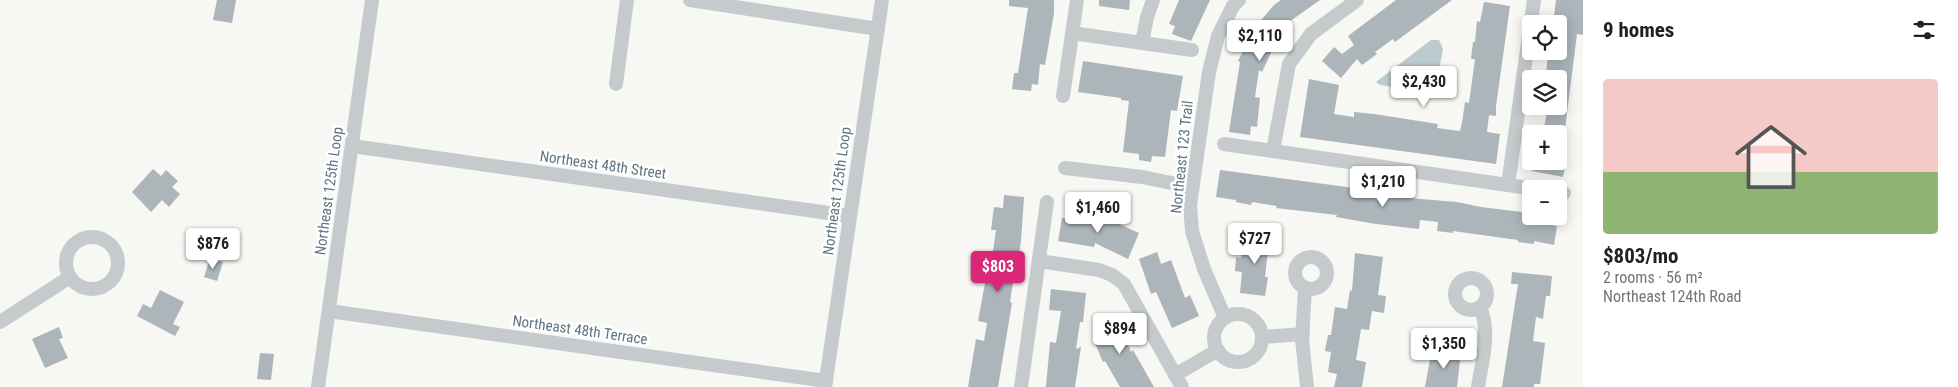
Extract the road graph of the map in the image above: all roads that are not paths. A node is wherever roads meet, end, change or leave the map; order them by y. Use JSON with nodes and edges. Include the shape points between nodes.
{"nodes":[{"id":1,"x":372,"y":0,"type":"edge"},
{"id":2,"x":627,"y":0,"type":"edge"},
{"id":3,"x":690,"y":0,"type":"edge"},
{"id":4,"x":882,"y":0,"type":"edge"},
{"id":5,"x":1077,"y":0,"type":"edge"},
{"id":6,"x":1153,"y":0,"type":"edge"},
{"id":7,"x":1239,"y":0,"type":"edge"},
{"id":8,"x":1357,"y":0,"type":"edge"},
{"id":9,"x":1534,"y":0,"type":"edge"},
{"id":10,"x":878,"y":29,"type":"junction"},
{"id":11,"x":1072,"y":33,"type":"junction"},
{"id":12,"x":1142,"y":43,"type":"junction"},
{"id":13,"x":1192,"y":50,"type":"dead end"},
{"id":14,"x":616,"y":84,"type":"dead end"},
{"id":15,"x":1063,"y":96,"type":"dead end"},
{"id":16,"x":1224,"y":144,"type":"dead end"},
{"id":17,"x":352,"y":146,"type":"junction"},
{"id":18,"x":1273,"y":151,"type":"junction"},
{"id":19,"x":1065,"y":168,"type":"dead end"},
{"id":20,"x":1508,"y":185,"type":"junction"},
{"id":21,"x":1192,"y":187,"type":"junction"},
{"id":22,"x":1522,"y":187,"type":"edge"},
{"id":23,"x":1047,"y":202,"type":"dead end"},
{"id":24,"x":850,"y":216,"type":"junction"},
{"id":25,"x":1039,"y":262,"type":"junction"},
{"id":26,"x":70,"y":277,"type":"dead end"},
{"id":27,"x":1305,"y":288,"type":"dead end"},
{"id":28,"x":1480,"y":307,"type":"dead end"},
{"id":29,"x":329,"y":312,"type":"junction"},
{"id":30,"x":1225,"y":318,"type":"junction"},
{"id":31,"x":0,"y":322,"type":"edge"},
{"id":32,"x":1302,"y":334,"type":"junction"},
{"id":33,"x":1262,"y":337,"type":"junction"},
{"id":34,"x":1218,"y":350,"type":"junction"},
{"id":35,"x":1178,"y":381,"type":"edge"},
{"id":36,"x":826,"y":384,"type":"edge"},
{"id":37,"x":318,"y":387,"type":"edge"},
{"id":38,"x":1021,"y":387,"type":"edge"},
{"id":39,"x":1307,"y":387,"type":"edge"},
{"id":40,"x":1478,"y":387,"type":"edge"}],
"edges":[{"from":1,"to":17,"type":"street","name":"Northeast 125th Loop"},
{"from":2,"to":14,"type":"street"},
{"from":3,"to":10,"type":"street"},
{"from":4,"to":10,"type":"street","name":"Northeast 125th Loop"},
{"from":5,"to":11,"type":"street"},
{"from":6,"to":12,"type":"street"},
{"from":7,"to":21,"type":"street","name":"Northeast 123 Trail","via":[[1218,36],[1209,72]]},
{"from":8,"to":18,"type":"street","via":[[1311,34],[1290,64]]},
{"from":9,"to":20,"type":"street"},
{"from":10,"to":24,"type":"street","name":"Northeast 125th Loop"},
{"from":11,"to":12,"type":"street"},
{"from":11,"to":15,"type":"street"},
{"from":12,"to":13,"type":"street"},
{"from":16,"to":18,"type":"street"},
{"from":17,"to":24,"type":"street","name":"Northeast 48th Street"},
{"from":17,"to":29,"type":"street","name":"Northeast 125th Loop"},
{"from":18,"to":20,"type":"street"},
{"from":19,"to":21,"type":"street"},
{"from":20,"to":22,"type":"street"},
{"from":21,"to":30,"type":"street","name":"Northeast 123 Trail","via":[[1192,231],[1204,270]]},
{"from":23,"to":25,"type":"street"},
{"from":24,"to":36,"type":"street","name":"Northeast 125th Loop"},
{"from":25,"to":35,"type":"street","via":[[1099,270],[1124,284]]},
{"from":25,"to":38,"type":"street"},
{"from":26,"to":31,"type":"street"},
{"from":27,"to":32,"type":"street"},
{"from":28,"to":40,"type":"street","via":[[1486,332]]},
{"from":29,"to":36,"type":"street","name":"Northeast 48th Terrace"},
{"from":29,"to":37,"type":"street","name":"Northeast 125th Loop"},
{"from":30,"to":33,"type":"street","via":[[1239,314],[1252,319]]},
{"from":30,"to":34,"type":"street","via":[[1214,336]]},
{"from":32,"to":33,"type":"street"},
{"from":32,"to":39,"type":"street"},
{"from":33,"to":34,"type":"street","via":[[1254,356],[1242,362],[1228,360]]},
{"from":34,"to":35,"type":"street"}]}
